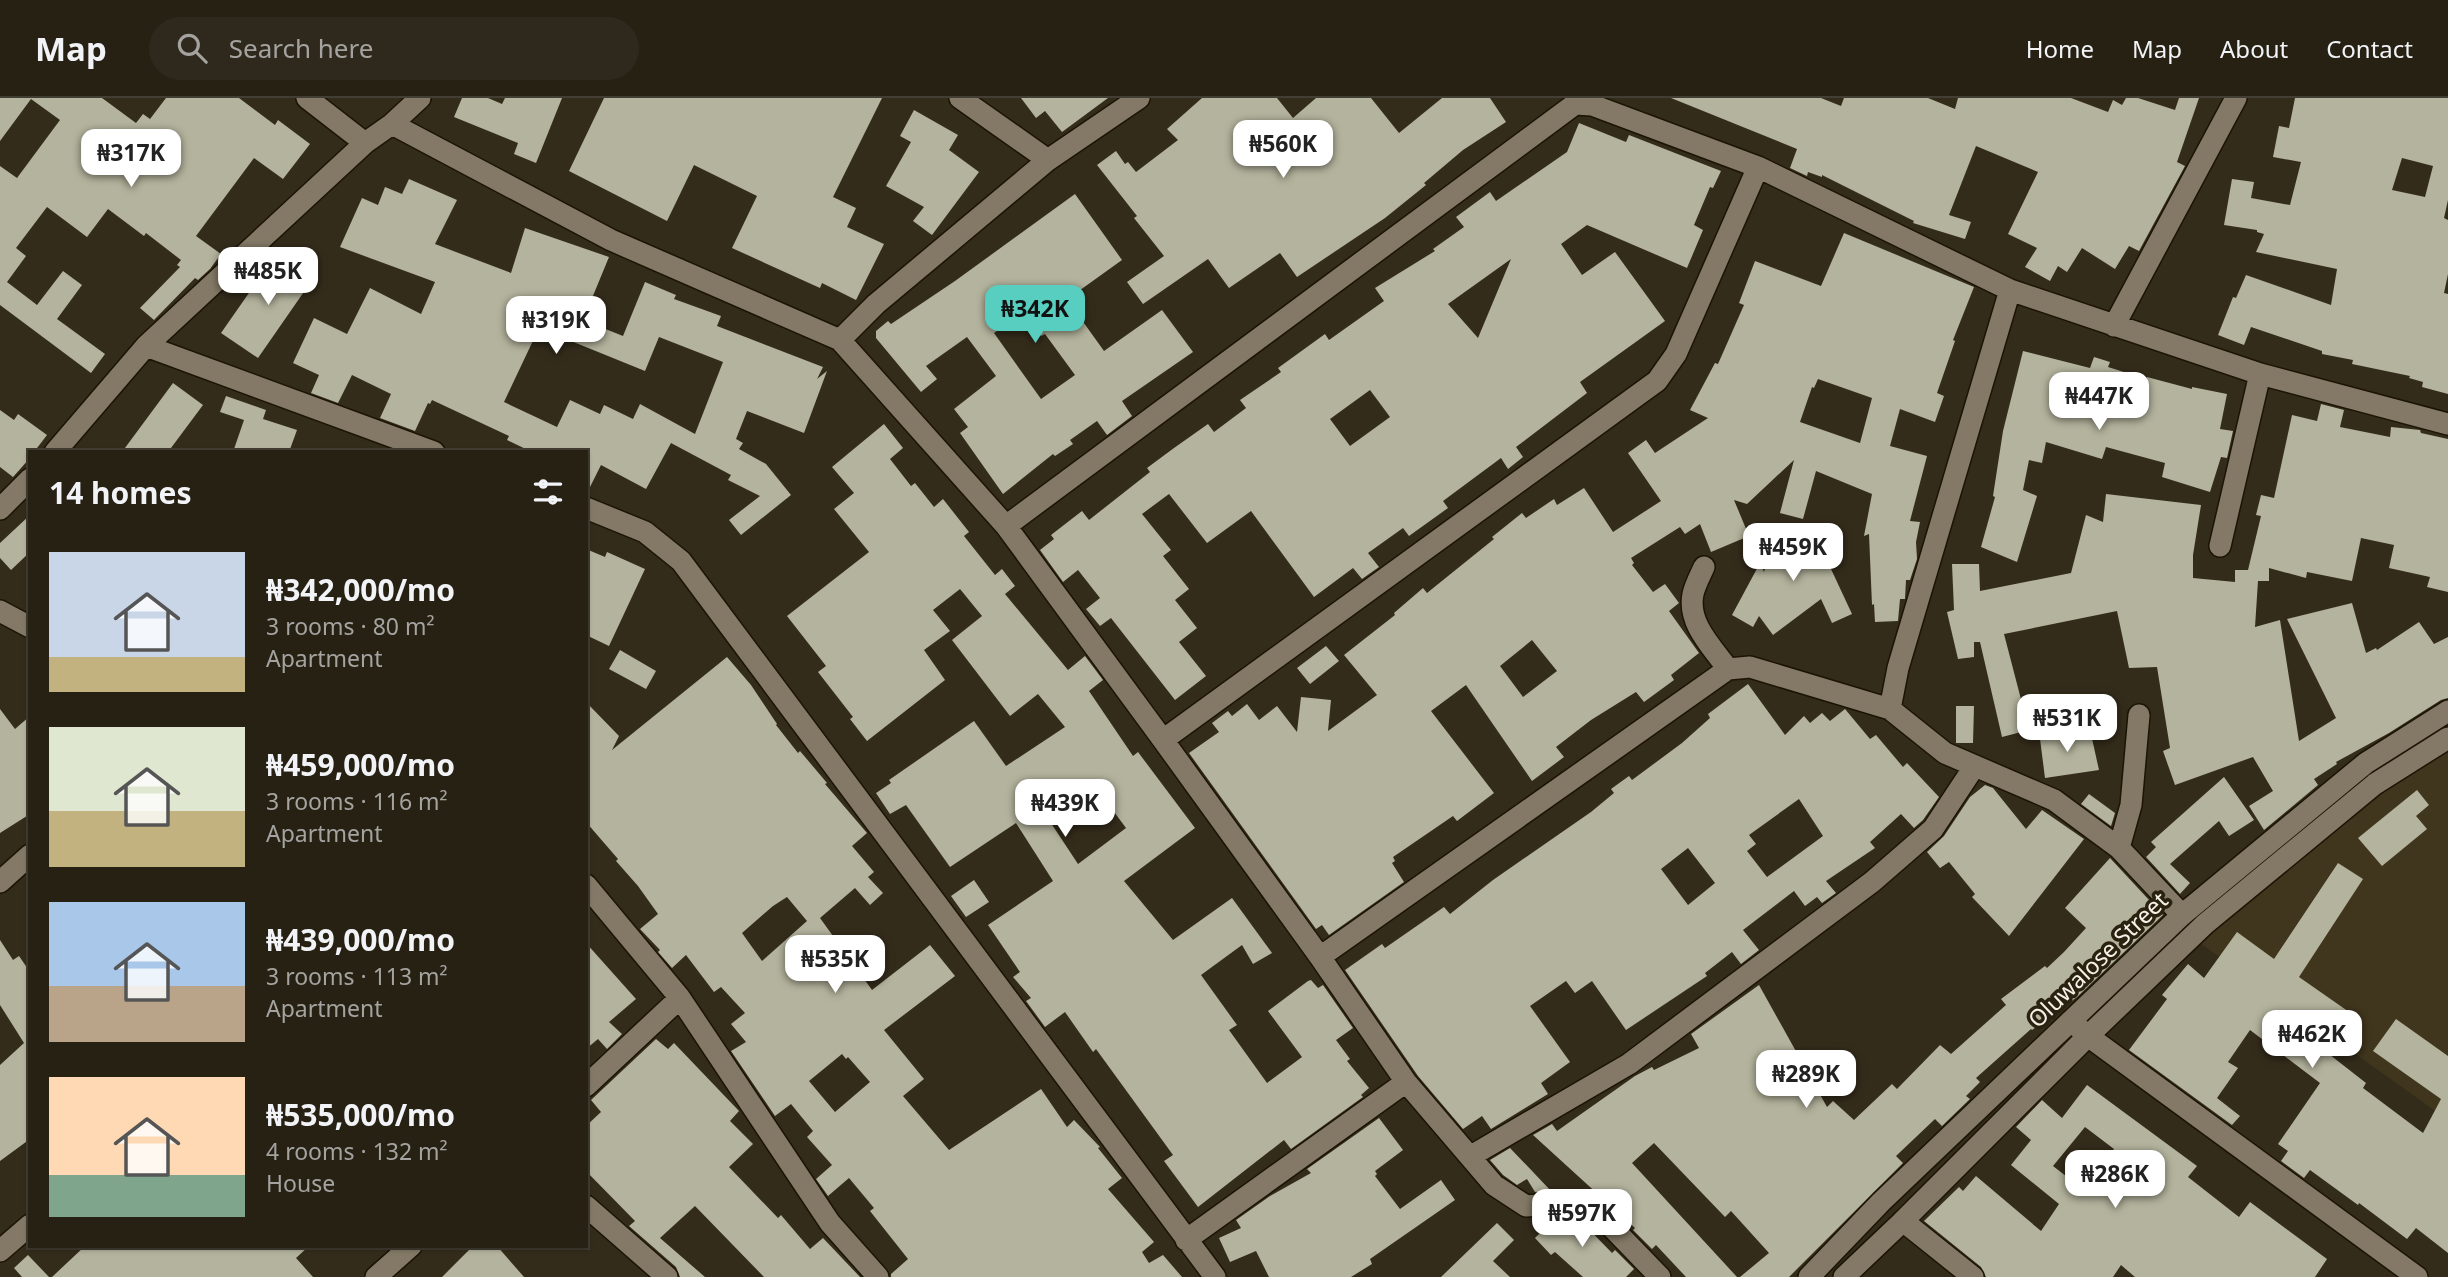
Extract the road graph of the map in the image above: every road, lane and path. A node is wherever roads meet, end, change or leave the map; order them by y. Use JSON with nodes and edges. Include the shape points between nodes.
{"nodes":[{"id":1,"x":307,"y":98,"type":"edge"},
{"id":2,"x":420,"y":98,"type":"edge"},
{"id":3,"x":960,"y":98,"type":"edge"},
{"id":4,"x":1139,"y":98,"type":"edge"},
{"id":5,"x":2236,"y":98,"type":"edge"},
{"id":6,"x":392,"y":124,"type":"junction"},
{"id":7,"x":365,"y":143,"type":"junction"},
{"id":8,"x":1048,"y":160,"type":"junction"},
{"id":9,"x":1758,"y":167,"type":"junction"},
{"id":10,"x":2010,"y":290,"type":"junction"},
{"id":11,"x":2114,"y":326,"type":"junction"},
{"id":12,"x":840,"y":340,"type":"junction"},
{"id":13,"x":146,"y":346,"type":"junction"},
{"id":14,"x":2260,"y":374,"type":"junction"},
{"id":15,"x":2448,"y":424,"type":"edge"},
{"id":16,"x":57,"y":450,"type":"edge"},
{"id":17,"x":429,"y":450,"type":"edge"},
{"id":18,"x":28,"y":481,"type":"edge"},
{"id":19,"x":0,"y":509,"type":"edge"},
{"id":20,"x":588,"y":509,"type":"edge"},
{"id":21,"x":1006,"y":526,"type":"junction"},
{"id":22,"x":2220,"y":546,"type":"dead end"},
{"id":23,"x":1704,"y":567,"type":"dead end"},
{"id":24,"x":0,"y":611,"type":"edge"},
{"id":25,"x":28,"y":627,"type":"edge"},
{"id":26,"x":1728,"y":669,"type":"junction"},
{"id":27,"x":1890,"y":709,"type":"junction"},
{"id":28,"x":2448,"y":711,"type":"edge"},
{"id":29,"x":2139,"y":715,"type":"dead end"},
{"id":30,"x":2448,"y":738,"type":"edge"},
{"id":31,"x":1163,"y":740,"type":"junction"},
{"id":32,"x":1974,"y":767,"type":"junction"},
{"id":33,"x":2119,"y":848,"type":"junction"},
{"id":34,"x":28,"y":857,"type":"edge"},
{"id":35,"x":0,"y":882,"type":"edge"},
{"id":36,"x":588,"y":887,"type":"edge"},
{"id":37,"x":2182,"y":915,"type":"junction"},
{"id":38,"x":1320,"y":957,"type":"junction"},
{"id":39,"x":680,"y":998,"type":"junction"},
{"id":40,"x":2071,"y":1021,"type":"junction"},
{"id":41,"x":2088,"y":1036,"type":"junction"},
{"id":42,"x":1406,"y":1082,"type":"junction"},
{"id":43,"x":588,"y":1084,"type":"edge"},
{"id":44,"x":1471,"y":1156,"type":"junction"},
{"id":45,"x":588,"y":1208,"type":"edge"},
{"id":46,"x":1903,"y":1221,"type":"junction"},
{"id":47,"x":28,"y":1227,"type":"edge"},
{"id":48,"x":1186,"y":1240,"type":"junction"},
{"id":49,"x":409,"y":1248,"type":"edge"},
{"id":50,"x":0,"y":1251,"type":"edge"},
{"id":51,"x":376,"y":1277,"type":"edge"},
{"id":52,"x":667,"y":1277,"type":"edge"},
{"id":53,"x":878,"y":1277,"type":"edge"},
{"id":54,"x":1215,"y":1277,"type":"edge"},
{"id":55,"x":1660,"y":1277,"type":"edge"},
{"id":56,"x":1809,"y":1277,"type":"edge"},
{"id":57,"x":1844,"y":1277,"type":"edge"},
{"id":58,"x":1973,"y":1277,"type":"edge"},
{"id":59,"x":2417,"y":1277,"type":"edge"}],
"edges":[{"from":1,"to":7,"type":"street"},
{"from":2,"to":6,"type":"street"},
{"from":3,"to":8,"type":"street"},
{"from":4,"to":8,"type":"street"},
{"from":5,"to":11,"type":"street"},
{"from":6,"to":7,"type":"street"},
{"from":6,"to":12,"type":"street","via":[[611,240]]},
{"from":7,"to":13,"type":"street"},
{"from":8,"to":12,"type":"street","via":[[876,304]]},
{"from":9,"to":10,"type":"street"},
{"from":9,"to":21,"type":"street","via":[[1592,105],[1575,104]]},
{"from":9,"to":31,"type":"street","via":[[1676,354],[1657,381]]},
{"from":10,"to":11,"type":"street"},
{"from":10,"to":27,"type":"street","via":[[1898,668]]},
{"from":11,"to":14,"type":"street"},
{"from":12,"to":21,"type":"street"},
{"from":13,"to":16,"type":"street"},
{"from":13,"to":17,"type":"street"},
{"from":14,"to":15,"type":"street"},
{"from":14,"to":22,"type":"street"},
{"from":18,"to":19,"type":"street"},
{"from":20,"to":48,"type":"street","via":[[645,532],[681,561]]},
{"from":21,"to":31,"type":"street"},
{"from":23,"to":26,"type":"street","via":[[1693,593],[1692,610],[1698,627]]},
{"from":24,"to":25,"type":"street"},
{"from":26,"to":27,"type":"street","via":[[1750,667]]},
{"from":26,"to":38,"type":"street"},
{"from":27,"to":32,"type":"street","via":[[1945,753]]},
{"from":28,"to":37,"type":"street","name":"Oluwalose Street","via":[[2367,763]]},
{"from":29,"to":33,"type":"street","via":[[2130,805]]},
{"from":30,"to":41,"type":"street","name":"Oluwalose Street","via":[[2375,784],[2204,924]]},
{"from":31,"to":38,"type":"street"},
{"from":32,"to":33,"type":"street","via":[[2054,800]]},
{"from":32,"to":44,"type":"street","via":[[1933,829],[1872,882],[1629,1064]]},
{"from":33,"to":37,"type":"street"},
{"from":34,"to":35,"type":"street"},
{"from":36,"to":39,"type":"street"},
{"from":37,"to":40,"type":"street","name":"Oluwalose Street"},
{"from":38,"to":42,"type":"street"},
{"from":39,"to":43,"type":"street"},
{"from":39,"to":53,"type":"street","via":[[830,1223]]},
{"from":40,"to":41,"type":"street"},
{"from":40,"to":56,"type":"street","name":"Oluwalose Street"},
{"from":41,"to":46,"type":"street","name":"Oluwalose Street"},
{"from":41,"to":59,"type":"street"},
{"from":42,"to":44,"type":"street"},
{"from":42,"to":48,"type":"street"},
{"from":44,"to":55,"type":"street","via":[[1494,1185],[1526,1206],[1579,1202],[1601,1216]]},
{"from":45,"to":52,"type":"street"},
{"from":46,"to":57,"type":"street","name":"Oluwalose Street"},
{"from":46,"to":58,"type":"street"},
{"from":47,"to":50,"type":"street"},
{"from":48,"to":54,"type":"street"},
{"from":49,"to":51,"type":"street"}]}
